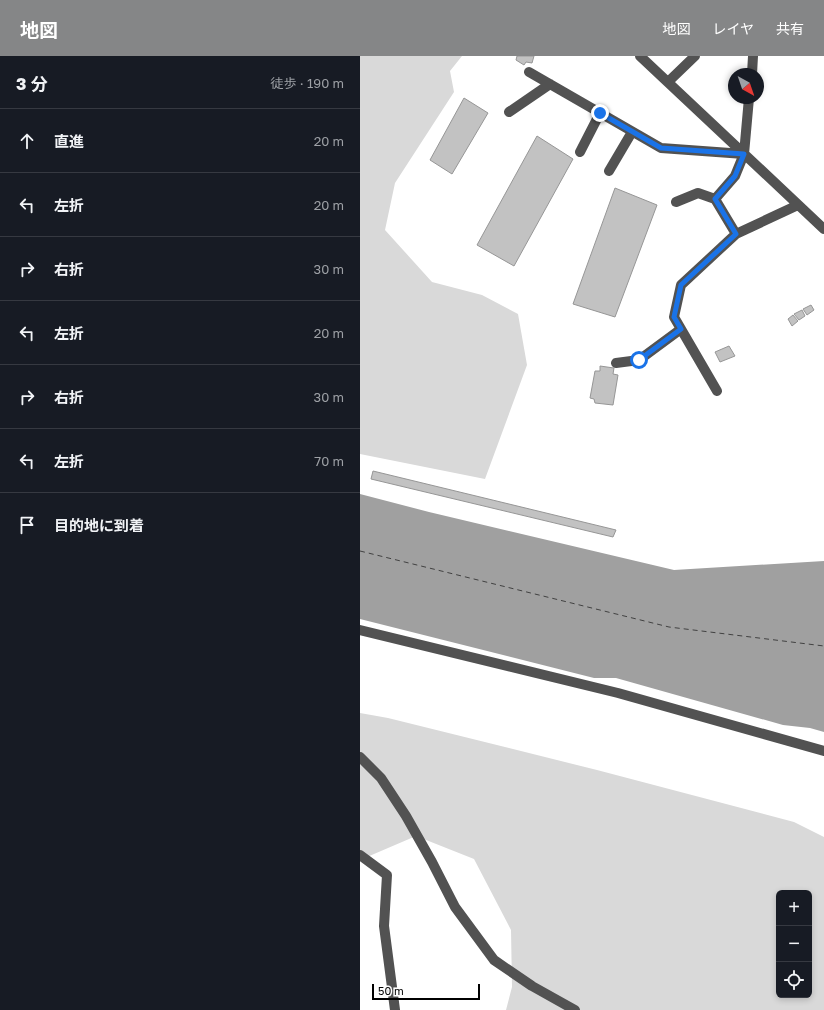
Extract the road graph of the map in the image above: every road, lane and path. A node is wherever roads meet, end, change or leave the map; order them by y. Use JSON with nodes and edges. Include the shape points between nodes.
{"nodes":[{"id":1,"x":640,"y":56,"type":"edge"},
{"id":2,"x":695,"y":56,"type":"edge"},
{"id":3,"x":753,"y":56,"type":"edge"},
{"id":4,"x":752,"y":68,"type":"edge"},
{"id":5,"x":529,"y":72,"type":"dead end"},
{"id":6,"x":668,"y":82,"type":"junction"},
{"id":7,"x":550,"y":84,"type":"junction"},
{"id":8,"x":749,"y":104,"type":"edge"},
{"id":9,"x":509,"y":112,"type":"dead end"},
{"id":10,"x":600,"y":113,"type":"junction"},
{"id":11,"x":632,"y":132,"type":"junction"},
{"id":12,"x":580,"y":152,"type":"dead end"},
{"id":13,"x":744,"y":154,"type":"junction"},
{"id":14,"x":609,"y":171,"type":"dead end"},
{"id":15,"x":715,"y":199,"type":"junction"},
{"id":16,"x":676,"y":202,"type":"dead end"},
{"id":17,"x":798,"y":205,"type":"junction"},
{"id":18,"x":824,"y":229,"type":"edge"},
{"id":19,"x":736,"y":234,"type":"junction"},
{"id":20,"x":681,"y":329,"type":"junction"},
{"id":21,"x":616,"y":363,"type":"dead end"},
{"id":22,"x":717,"y":391,"type":"dead end"},
{"id":23,"x":360,"y":630,"type":"edge"},
{"id":24,"x":824,"y":751,"type":"edge"},
{"id":25,"x":360,"y":757,"type":"edge"},
{"id":26,"x":360,"y":855,"type":"edge"},
{"id":27,"x":395,"y":1010,"type":"edge"},
{"id":28,"x":575,"y":1010,"type":"edge"}],
"edges":[{"from":1,"to":6,"type":"street"},
{"from":2,"to":6,"type":"street"},
{"from":3,"to":4,"type":"street"},
{"from":5,"to":7,"type":"street"},
{"from":6,"to":13,"type":"street"},
{"from":7,"to":9,"type":"street"},
{"from":7,"to":10,"type":"street"},
{"from":8,"to":13,"type":"street"},
{"from":10,"to":11,"type":"street"},
{"from":10,"to":12,"type":"street"},
{"from":11,"to":13,"type":"street","via":[[661,148]]},
{"from":11,"to":14,"type":"street"},
{"from":13,"to":15,"type":"street","via":[[735,176]]},
{"from":13,"to":17,"type":"street"},
{"from":15,"to":16,"type":"street","via":[[698,193]]},
{"from":15,"to":19,"type":"street"},
{"from":17,"to":18,"type":"street"},
{"from":17,"to":19,"type":"street"},
{"from":19,"to":20,"type":"street","via":[[681,285],[674,317]]},
{"from":20,"to":21,"type":"street","via":[[639,360]]},
{"from":20,"to":22,"type":"street"},
{"from":23,"to":24,"type":"street","via":[[618,693]]},
{"from":25,"to":28,"type":"street","via":[[381,778],[406,816],[455,907],[494,960],[532,986]]},
{"from":26,"to":27,"type":"street","via":[[387,875],[384,926]]}]}
